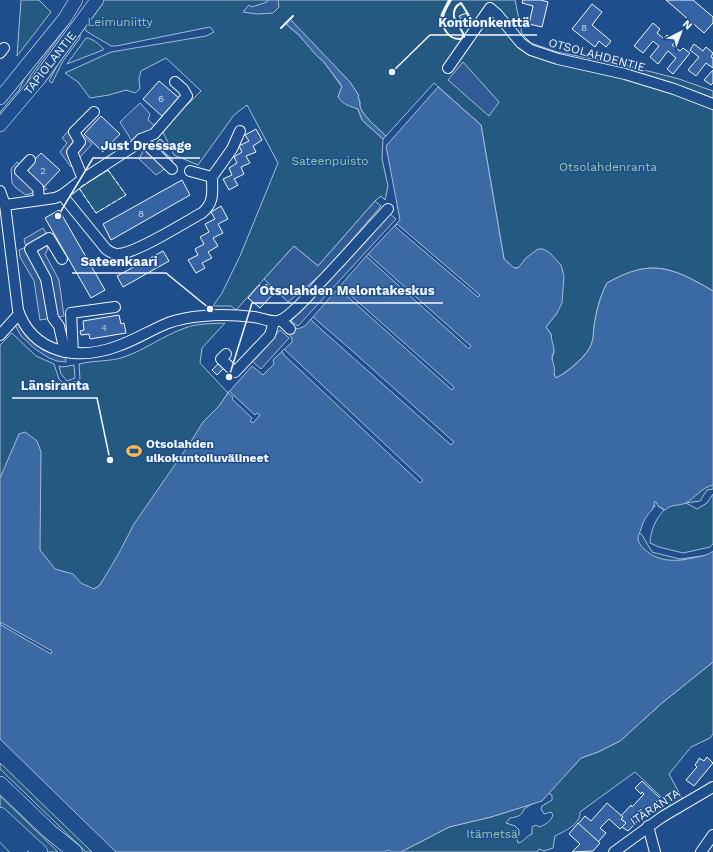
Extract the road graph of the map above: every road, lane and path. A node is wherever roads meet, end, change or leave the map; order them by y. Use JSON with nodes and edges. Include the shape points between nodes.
{"nodes":[{"id":1,"x":75,"y":0,"type":"edge"},
{"id":2,"x":94,"y":1,"type":"edge"},
{"id":3,"x":448,"y":68,"type":"dead end"},
{"id":4,"x":175,"y":82,"type":"dead end"},
{"id":5,"x":0,"y":98,"type":"edge"},
{"id":6,"x":713,"y":104,"type":"edge"},
{"id":7,"x":94,"y":112,"type":"dead end"},
{"id":8,"x":0,"y":125,"type":"edge"},
{"id":9,"x":240,"y":131,"type":"dead end"},
{"id":10,"x":141,"y":139,"type":"junction"},
{"id":11,"x":30,"y":160,"type":"dead end"},
{"id":12,"x":172,"y":169,"type":"dead end"},
{"id":13,"x":190,"y":171,"type":"dead end"},
{"id":14,"x":212,"y":177,"type":"junction"},
{"id":15,"x":83,"y":179,"type":"junction"},
{"id":16,"x":0,"y":191,"type":"edge"},
{"id":17,"x":62,"y":195,"type":"junction"},
{"id":18,"x":39,"y":200,"type":"junction"},
{"id":19,"x":5,"y":205,"type":"junction"},
{"id":20,"x":388,"y":209,"type":"dead end"},
{"id":21,"x":62,"y":259,"type":"dead end"},
{"id":22,"x":115,"y":308,"type":"dead end"},
{"id":23,"x":19,"y":314,"type":"junction"},
{"id":24,"x":277,"y":321,"type":"junction"},
{"id":25,"x":290,"y":329,"type":"dead end"},
{"id":26,"x":0,"y":335,"type":"edge"},
{"id":27,"x":69,"y":353,"type":"junction"},
{"id":28,"x":226,"y":354,"type":"dead end"},
{"id":29,"x":0,"y":784,"type":"edge"},
{"id":30,"x":713,"y":787,"type":"edge"},
{"id":31,"x":0,"y":815,"type":"edge"},
{"id":32,"x":648,"y":826,"type":"junction"},
{"id":33,"x":0,"y":831,"type":"edge"},
{"id":34,"x":49,"y":831,"type":"junction"},
{"id":35,"x":713,"y":835,"type":"edge"},
{"id":36,"x":20,"y":852,"type":"edge"},
{"id":37,"x":40,"y":852,"type":"edge"},
{"id":38,"x":66,"y":852,"type":"edge"},
{"id":39,"x":75,"y":852,"type":"edge"},
{"id":40,"x":614,"y":852,"type":"edge"},
{"id":41,"x":654,"y":852,"type":"edge"},
{"id":42,"x":701,"y":852,"type":"edge"}],
"edges":[{"from":1,"to":2,"type":"street"},
{"from":1,"to":5,"type":"main road","name":"TAPIOLANTIE","via":[[65,18]]},
{"from":2,"to":8,"type":"main road","name":"TAPIOLANTIE","via":[[39,79]]},
{"from":3,"to":6,"type":"street","name":"OTSOLAHDENTIE","via":[[490,8],[521,43],[531,50],[558,59],[625,74]]},
{"from":4,"to":10,"type":"street","via":[[187,96],[154,134]]},
{"from":7,"to":15,"type":"street","via":[[74,132],[80,142],[72,152]]},
{"from":9,"to":14,"type":"street","via":[[232,149]]},
{"from":10,"to":12,"type":"street"},
{"from":10,"to":15,"type":"street"},
{"from":11,"to":18,"type":"street","via":[[20,171],[38,188]]},
{"from":13,"to":14,"type":"street"},
{"from":14,"to":17,"type":"street","via":[[211,201],[207,209],[141,248],[120,254],[113,254],[106,249]]},
{"from":15,"to":17,"type":"street"},
{"from":16,"to":19,"type":"street"},
{"from":17,"to":18,"type":"street"},
{"from":18,"to":19,"type":"street"},
{"from":19,"to":23,"type":"street"},
{"from":20,"to":24,"type":"street","via":[[302,303]]},
{"from":21,"to":27,"type":"street","via":[[49,238],[30,249],[46,278],[53,318],[59,326]]},
{"from":22,"to":27,"type":"street","via":[[71,313]]},
{"from":23,"to":26,"type":"street"},
{"from":23,"to":27,"type":"street","via":[[35,338],[46,346]]},
{"from":24,"to":25,"type":"street"},
{"from":24,"to":27,"type":"street","via":[[229,315],[204,316],[168,323],[116,347],[93,352]]},
{"from":24,"to":28,"type":"street","via":[[270,335],[235,372],[221,359]]},
{"from":29,"to":34,"type":"highway"},
{"from":30,"to":32,"type":"street","name":"ITÄRANTA"},
{"from":31,"to":37,"type":"highway"},
{"from":32,"to":40,"type":"street","name":"ITÄRANTA"},
{"from":32,"to":41,"type":"street"},
{"from":33,"to":36,"type":"highway"},
{"from":34,"to":38,"type":"highway"},
{"from":34,"to":39,"type":"highway"},
{"from":35,"to":42,"type":"street"}]}
